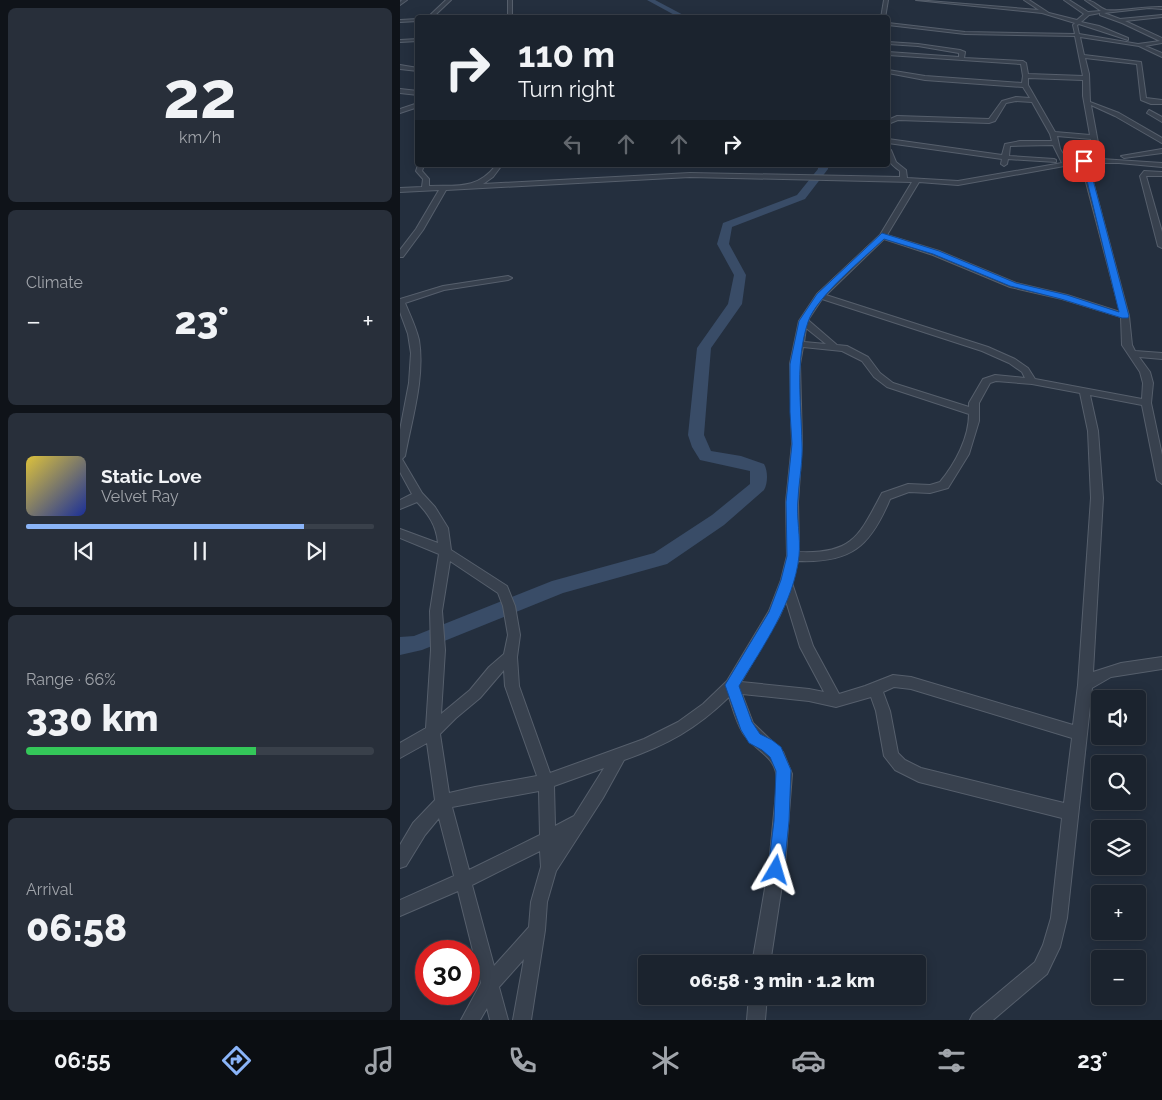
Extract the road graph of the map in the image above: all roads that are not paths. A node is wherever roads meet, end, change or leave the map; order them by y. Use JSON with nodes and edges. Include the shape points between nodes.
{"nodes":[{"id":1,"x":405,"y":0,"type":"edge"},
{"id":2,"x":449,"y":0,"type":"edge"},
{"id":3,"x":510,"y":0,"type":"edge"},
{"id":4,"x":886,"y":0,"type":"edge"},
{"id":5,"x":918,"y":0,"type":"edge"},
{"id":6,"x":1026,"y":0,"type":"edge"},
{"id":7,"x":1066,"y":0,"type":"edge"},
{"id":8,"x":1086,"y":0,"type":"edge"},
{"id":9,"x":1142,"y":1,"type":"edge"},
{"id":10,"x":400,"y":4,"type":"edge"},
{"id":11,"x":1132,"y":10,"type":"junction"},
{"id":12,"x":1043,"y":12,"type":"junction"},
{"id":13,"x":1107,"y":12,"type":"junction"},
{"id":14,"x":1099,"y":13,"type":"junction"},
{"id":15,"x":1087,"y":14,"type":"junction"},
{"id":16,"x":432,"y":15,"type":"edge"},
{"id":17,"x":510,"y":15,"type":"edge"},
{"id":18,"x":884,"y":15,"type":"edge"},
{"id":19,"x":1162,"y":16,"type":"edge"},
{"id":20,"x":1147,"y":18,"type":"junction"},
{"id":21,"x":415,"y":20,"type":"edge"},
{"id":22,"x":1119,"y":20,"type":"junction"},
{"id":23,"x":400,"y":21,"type":"edge"},
{"id":24,"x":1076,"y":22,"type":"junction"},
{"id":25,"x":890,"y":24,"type":"edge"},
{"id":26,"x":1162,"y":24,"type":"edge"},
{"id":27,"x":917,"y":28,"type":"junction"},
{"id":28,"x":1144,"y":32,"type":"junction"},
{"id":29,"x":1135,"y":33,"type":"dead end"},
{"id":30,"x":1126,"y":34,"type":"dead end"},
{"id":31,"x":1117,"y":35,"type":"junction"},
{"id":32,"x":1078,"y":38,"type":"junction"},
{"id":33,"x":415,"y":40,"type":"edge"},
{"id":34,"x":400,"y":41,"type":"edge"},
{"id":35,"x":1162,"y":41,"type":"edge"},
{"id":36,"x":890,"y":43,"type":"edge"},
{"id":37,"x":902,"y":44,"type":"junction"},
{"id":38,"x":1138,"y":45,"type":"junction"},
{"id":39,"x":890,"y":54,"type":"edge"},
{"id":40,"x":1162,"y":55,"type":"edge"},
{"id":41,"x":1081,"y":56,"type":"junction"},
{"id":42,"x":961,"y":60,"type":"junction"},
{"id":43,"x":400,"y":63,"type":"edge"},
{"id":44,"x":415,"y":63,"type":"edge"},
{"id":45,"x":400,"y":66,"type":"edge"},
{"id":46,"x":415,"y":69,"type":"edge"},
{"id":47,"x":890,"y":72,"type":"edge"},
{"id":48,"x":1026,"y":76,"type":"junction"},
{"id":49,"x":1086,"y":78,"type":"junction"},
{"id":50,"x":1025,"y":85,"type":"junction"},
{"id":51,"x":400,"y":92,"type":"edge"},
{"id":52,"x":415,"y":93,"type":"edge"},
{"id":53,"x":1033,"y":100,"type":"junction"},
{"id":54,"x":1162,"y":102,"type":"edge"},
{"id":55,"x":1089,"y":103,"type":"junction"},
{"id":56,"x":415,"y":106,"type":"edge"},
{"id":57,"x":400,"y":111,"type":"edge"},
{"id":58,"x":1149,"y":112,"type":"dead end"},
{"id":59,"x":1162,"y":120,"type":"edge"},
{"id":60,"x":890,"y":121,"type":"edge"},
{"id":61,"x":1053,"y":134,"type":"junction"},
{"id":62,"x":1095,"y":137,"type":"junction"},
{"id":63,"x":890,"y":141,"type":"edge"},
{"id":64,"x":1162,"y":141,"type":"edge"},
{"id":65,"x":1055,"y":144,"type":"junction"},
{"id":66,"x":1162,"y":151,"type":"edge"},
{"id":67,"x":890,"y":155,"type":"edge"},
{"id":68,"x":1004,"y":158,"type":"junction"},
{"id":69,"x":1098,"y":159,"type":"junction"},
{"id":70,"x":1084,"y":161,"type":"junction"},
{"id":71,"x":1064,"y":162,"type":"junction"},
{"id":72,"x":1162,"y":165,"type":"edge"},
{"id":73,"x":420,"y":167,"type":"edge"},
{"id":74,"x":498,"y":167,"type":"edge"},
{"id":75,"x":699,"y":167,"type":"edge"},
{"id":76,"x":1162,"y":174,"type":"edge"},
{"id":77,"x":690,"y":175,"type":"junction"},
{"id":78,"x":1003,"y":175,"type":"junction"},
{"id":79,"x":910,"y":180,"type":"junction"},
{"id":80,"x":473,"y":187,"type":"junction"},
{"id":81,"x":444,"y":188,"type":"junction"},
{"id":82,"x":425,"y":189,"type":"junction"},
{"id":83,"x":400,"y":190,"type":"edge"},
{"id":84,"x":882,"y":236,"type":"junction"},
{"id":85,"x":1162,"y":246,"type":"edge"},
{"id":86,"x":400,"y":255,"type":"edge"},
{"id":87,"x":508,"y":278,"type":"dead end"},
{"id":88,"x":820,"y":296,"type":"junction"},
{"id":89,"x":400,"y":302,"type":"edge"},
{"id":90,"x":1125,"y":316,"type":"junction"},
{"id":91,"x":804,"y":321,"type":"junction"},
{"id":92,"x":404,"y":324,"type":"edge"},
{"id":93,"x":799,"y":344,"type":"junction"},
{"id":94,"x":833,"y":346,"type":"junction"},
{"id":95,"x":1131,"y":354,"type":"junction"},
{"id":96,"x":1162,"y":356,"type":"edge"},
{"id":97,"x":1032,"y":381,"type":"junction"},
{"id":98,"x":1085,"y":393,"type":"junction"},
{"id":99,"x":1146,"y":403,"type":"junction"},
{"id":100,"x":973,"y":412,"type":"junction"},
{"id":101,"x":400,"y":456,"type":"edge"},
{"id":102,"x":400,"y":462,"type":"edge"},
{"id":103,"x":1162,"y":480,"type":"edge"},
{"id":104,"x":418,"y":496,"type":"junction"},
{"id":105,"x":400,"y":505,"type":"edge"},
{"id":106,"x":400,"y":533,"type":"edge"},
{"id":107,"x":445,"y":552,"type":"junction"},
{"id":108,"x":793,"y":556,"type":"junction"},
{"id":109,"x":786,"y":583,"type":"junction"},
{"id":110,"x":510,"y":657,"type":"junction"},
{"id":111,"x":1162,"y":663,"type":"edge"},
{"id":112,"x":732,"y":685,"type":"junction"},
{"id":113,"x":1086,"y":685,"type":"junction"},
{"id":114,"x":875,"y":688,"type":"junction"},
{"id":115,"x":836,"y":701,"type":"junction"},
{"id":116,"x":433,"y":732,"type":"junction"},
{"id":117,"x":1080,"y":734,"type":"junction"},
{"id":118,"x":400,"y":751,"type":"edge"},
{"id":119,"x":619,"y":755,"type":"junction"},
{"id":120,"x":546,"y":782,"type":"junction"},
{"id":121,"x":443,"y":802,"type":"junction"},
{"id":122,"x":1070,"y":812,"type":"junction"},
{"id":123,"x":581,"y":820,"type":"junction"},
{"id":124,"x":549,"y":839,"type":"junction"},
{"id":125,"x":400,"y":860,"type":"edge"},
{"id":126,"x":549,"y":867,"type":"junction"},
{"id":127,"x":463,"y":881,"type":"junction"},
{"id":128,"x":400,"y":908,"type":"edge"},
{"id":129,"x":537,"y":930,"type":"junction"},
{"id":130,"x":763,"y":955,"type":"edge"},
{"id":131,"x":490,"y":984,"type":"junction"},
{"id":132,"x":757,"y":1005,"type":"edge"},
{"id":133,"x":470,"y":1020,"type":"edge"},
{"id":134,"x":499,"y":1020,"type":"edge"},
{"id":135,"x":522,"y":1020,"type":"edge"},
{"id":136,"x":756,"y":1020,"type":"edge"},
{"id":137,"x":979,"y":1020,"type":"edge"}],
"edges":[{"from":1,"to":10,"type":"street"},
{"from":2,"to":16,"type":"street"},
{"from":3,"to":17,"type":"street"},
{"from":4,"to":18,"type":"street"},
{"from":5,"to":12,"type":"street"},
{"from":6,"to":12,"type":"street"},
{"from":7,"to":15,"type":"street"},
{"from":8,"to":13,"type":"street"},
{"from":9,"to":11,"type":"street","via":[[1148,6]]},
{"from":11,"to":13,"type":"street"},
{"from":11,"to":20,"type":"street"},
{"from":12,"to":24,"type":"street"},
{"from":13,"to":14,"type":"street"},
{"from":14,"to":15,"type":"street"},
{"from":14,"to":22,"type":"street"},
{"from":15,"to":24,"type":"street"},
{"from":19,"to":20,"type":"street"},
{"from":20,"to":22,"type":"street"},
{"from":20,"to":26,"type":"street"},
{"from":21,"to":23,"type":"street"},
{"from":22,"to":28,"type":"street"},
{"from":24,"to":31,"type":"street"},
{"from":24,"to":32,"type":"street","via":[[1074,28]]},
{"from":25,"to":27,"type":"street"},
{"from":27,"to":32,"type":"street"},
{"from":27,"to":37,"type":"street"},
{"from":28,"to":29,"type":"street"},
{"from":28,"to":35,"type":"street"},
{"from":30,"to":31,"type":"street"},
{"from":31,"to":38,"type":"street"},
{"from":32,"to":38,"type":"street"},
{"from":32,"to":41,"type":"street"},
{"from":33,"to":34,"type":"street"},
{"from":35,"to":38,"type":"street"},
{"from":36,"to":37,"type":"street"},
{"from":37,"to":42,"type":"street","via":[[960,51]]},
{"from":38,"to":40,"type":"street"},
{"from":39,"to":42,"type":"street"},
{"from":41,"to":49,"type":"street"},
{"from":41,"to":54,"type":"street","via":[[1139,63],[1143,99]]},
{"from":42,"to":48,"type":"street","via":[[1023,63]]},
{"from":43,"to":44,"type":"street"},
{"from":45,"to":46,"type":"street"},
{"from":47,"to":50,"type":"street"},
{"from":48,"to":49,"type":"street"},
{"from":48,"to":50,"type":"street"},
{"from":49,"to":55,"type":"street"},
{"from":50,"to":53,"type":"street"},
{"from":51,"to":52,"type":"street"},
{"from":53,"to":60,"type":"street","via":[[1004,102],[993,120],[989,121],[896,118]]},
{"from":53,"to":61,"type":"street"},
{"from":55,"to":62,"type":"street"},
{"from":55,"to":64,"type":"street","via":[[1108,109]]},
{"from":56,"to":57,"type":"street"},
{"from":58,"to":59,"type":"street"},
{"from":61,"to":62,"type":"street"},
{"from":61,"to":65,"type":"street"},
{"from":62,"to":69,"type":"street"},
{"from":63,"to":68,"type":"street"},
{"from":65,"to":68,"type":"street","via":[[1013,143],[1005,147]]},
{"from":65,"to":71,"type":"street"},
{"from":66,"to":69,"type":"street"},
{"from":67,"to":79,"type":"street","via":[[893,163]]},
{"from":68,"to":71,"type":"street"},
{"from":68,"to":78,"type":"street"},
{"from":69,"to":70,"type":"street"},
{"from":69,"to":72,"type":"street"},
{"from":70,"to":71,"type":"street"},
{"from":70,"to":90,"type":"street"},
{"from":71,"to":78,"type":"street"},
{"from":73,"to":82,"type":"street","via":[[419,171],[426,179]]},
{"from":74,"to":80,"type":"street","via":[[491,176]]},
{"from":75,"to":77,"type":"street"},
{"from":76,"to":85,"type":"street","via":[[1149,172],[1143,176]]},
{"from":77,"to":79,"type":"street"},
{"from":77,"to":80,"type":"street"},
{"from":78,"to":79,"type":"street","via":[[958,183]]},
{"from":79,"to":84,"type":"street"},
{"from":80,"to":81,"type":"street"},
{"from":81,"to":82,"type":"street"},
{"from":81,"to":86,"type":"street"},
{"from":82,"to":83,"type":"street"},
{"from":84,"to":88,"type":"street"},
{"from":84,"to":90,"type":"street","via":[[936,253],[1013,284]]},
{"from":87,"to":89,"type":"street","via":[[443,288]]},
{"from":88,"to":91,"type":"street"},
{"from":88,"to":97,"type":"street","via":[[985,349],[1012,361],[1025,370]]},
{"from":89,"to":92,"type":"street"},
{"from":90,"to":95,"type":"street","via":[[1127,345]]},
{"from":91,"to":93,"type":"street"},
{"from":91,"to":94,"type":"street"},
{"from":92,"to":101,"type":"street","via":[[414,342],[415,359],[410,411]]},
{"from":93,"to":94,"type":"street"},
{"from":93,"to":108,"type":"street","via":[[795,372],[797,444],[792,502]]},
{"from":94,"to":100,"type":"street","via":[[865,359],[877,375],[890,384]]},
{"from":95,"to":96,"type":"street"},
{"from":95,"to":99,"type":"street","via":[[1148,383]]},
{"from":97,"to":98,"type":"street"},
{"from":97,"to":100,"type":"street","via":[[995,378],[986,381],[976,396]]},
{"from":98,"to":99,"type":"street"},
{"from":98,"to":113,"type":"street","via":[[1097,484]]},
{"from":99,"to":103,"type":"street"},
{"from":100,"to":108,"type":"street","via":[[974,421],[964,454],[944,485],[930,489],[908,488],[886,496],[866,532],[839,554]]},
{"from":102,"to":104,"type":"street"},
{"from":104,"to":105,"type":"street"},
{"from":104,"to":107,"type":"street","via":[[442,528]]},
{"from":106,"to":107,"type":"street"},
{"from":107,"to":110,"type":"street","via":[[503,590],[514,635]]},
{"from":107,"to":116,"type":"street","via":[[436,611],[438,650]]},
{"from":108,"to":109,"type":"street"},
{"from":109,"to":112,"type":"street","via":[[775,613]]},
{"from":109,"to":115,"type":"street","via":[[807,647]]},
{"from":110,"to":116,"type":"street"},
{"from":110,"to":120,"type":"street","via":[[512,686]]},
{"from":111,"to":113,"type":"street","via":[[1102,673]]},
{"from":112,"to":115,"type":"street","via":[[748,690]]},
{"from":112,"to":119,"type":"street","via":[[683,727]]},
{"from":112,"to":130,"type":"street","via":[[746,726],[754,738],[776,752],[784,770],[772,903]]},
{"from":113,"to":117,"type":"street"},
{"from":114,"to":115,"type":"street"},
{"from":114,"to":117,"type":"street","via":[[893,681],[911,683]]},
{"from":114,"to":122,"type":"street","via":[[883,711],[891,756],[900,765],[919,775]]},
{"from":116,"to":118,"type":"street"},
{"from":116,"to":121,"type":"street"},
{"from":117,"to":122,"type":"street"},
{"from":119,"to":120,"type":"street"},
{"from":119,"to":123,"type":"street"},
{"from":120,"to":121,"type":"street"},
{"from":120,"to":124,"type":"street"},
{"from":121,"to":125,"type":"street","via":[[419,829]]},
{"from":121,"to":127,"type":"street"},
{"from":122,"to":137,"type":"street","via":[[1059,918],[1051,947],[1041,968]]},
{"from":123,"to":124,"type":"street"},
{"from":123,"to":126,"type":"street"},
{"from":124,"to":126,"type":"street"},
{"from":124,"to":127,"type":"street"},
{"from":126,"to":129,"type":"street"},
{"from":127,"to":128,"type":"street"},
{"from":127,"to":131,"type":"street"},
{"from":129,"to":131,"type":"street"},
{"from":129,"to":135,"type":"street"},
{"from":131,"to":133,"type":"street"},
{"from":131,"to":134,"type":"street"},
{"from":132,"to":136,"type":"street"}]}
